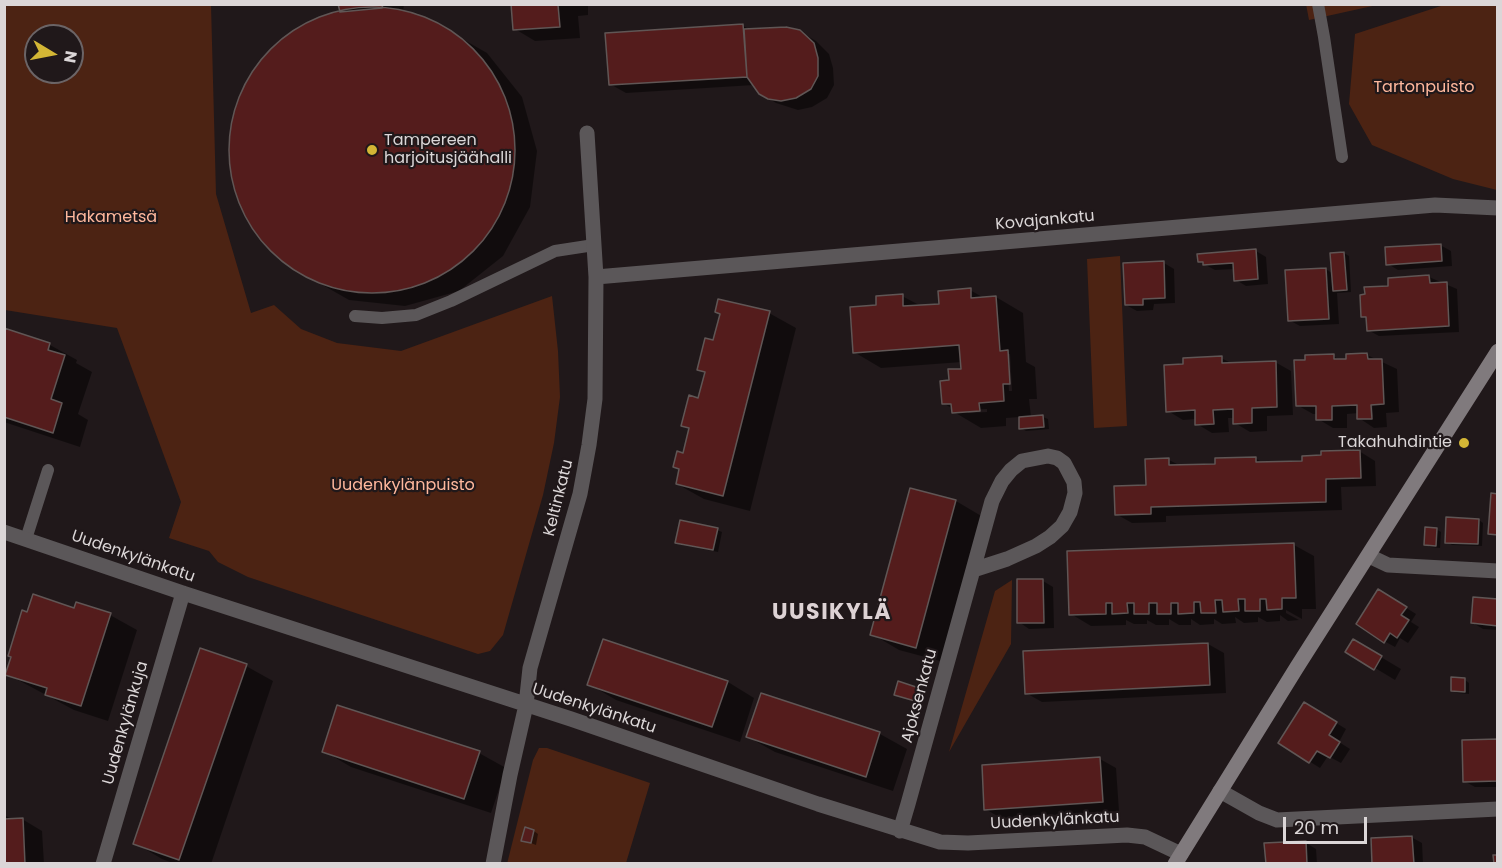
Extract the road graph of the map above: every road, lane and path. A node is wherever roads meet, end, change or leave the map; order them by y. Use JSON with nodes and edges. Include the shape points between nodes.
{"nodes":[{"id":1,"x":1317,"y":4,"type":"edge"},
{"id":2,"x":587,"y":133,"type":"dead end"},
{"id":3,"x":1342,"y":157,"type":"dead end"},
{"id":4,"x":1497,"y":208,"type":"edge"},
{"id":5,"x":594,"y":245,"type":"junction"},
{"id":6,"x":596,"y":277,"type":"junction"},
{"id":7,"x":355,"y":316,"type":"dead end"},
{"id":8,"x":1497,"y":351,"type":"edge"},
{"id":9,"x":48,"y":470,"type":"dead end"},
{"id":10,"x":4,"y":532,"type":"edge"},
{"id":11,"x":26,"y":539,"type":"junction"},
{"id":12,"x":1369,"y":556,"type":"junction"},
{"id":13,"x":973,"y":570,"type":"junction"},
{"id":14,"x":1497,"y":571,"type":"edge"},
{"id":15,"x":183,"y":593,"type":"junction"},
{"id":16,"x":526,"y":705,"type":"junction"},
{"id":17,"x":1221,"y":791,"type":"junction"},
{"id":18,"x":1497,"y":809,"type":"edge"},
{"id":19,"x":900,"y":831,"type":"junction"},
{"id":20,"x":1178,"y":859,"type":"edge"},
{"id":21,"x":103,"y":864,"type":"edge"},
{"id":22,"x":493,"y":864,"type":"edge"}],
"edges":[{"from":1,"to":3,"type":"lane"},
{"from":2,"to":5,"type":"street","name":"Keltinkatu"},
{"from":4,"to":6,"type":"street","name":"Kovajankatu","via":[[1435,205]]},
{"from":5,"to":6,"type":"street","name":"Keltinkatu"},
{"from":5,"to":7,"type":"lane","via":[[555,251],[416,315]]},
{"from":6,"to":16,"type":"street","name":"Keltinkatu","via":[[595,399],[589,445],[579,495],[530,668]]},
{"from":8,"to":12,"type":"street"},
{"from":9,"to":11,"type":"lane"},
{"from":10,"to":11,"type":"street","name":"Uudenkylänkatu"},
{"from":11,"to":15,"type":"street","name":"Uudenkylänkatu"},
{"from":12,"to":14,"type":"street","via":[[1388,565]]},
{"from":12,"to":17,"type":"street"},
{"from":13,"to":13,"type":"street","name":"Ajoksenkatu","via":[[1036,546],[1062,526],[1075,493],[1064,463],[1048,456],[1037,457],[1011,470],[992,501]]},
{"from":13,"to":19,"type":"street","name":"Ajoksenkatu"},
{"from":15,"to":16,"type":"street","name":"Uudenkylänkatu"},
{"from":15,"to":21,"type":"street","name":"Uudenkylänkuja"},
{"from":16,"to":19,"type":"street","name":"Uudenkylänkatu"},
{"from":16,"to":22,"type":"street","name":"Keltinkatu"},
{"from":17,"to":18,"type":"street","via":[[1277,820]]},
{"from":17,"to":20,"type":"street"},
{"from":19,"to":20,"type":"street","name":"Uudenkylänkatu","via":[[940,842],[968,843],[1128,835],[1145,837]]}]}
